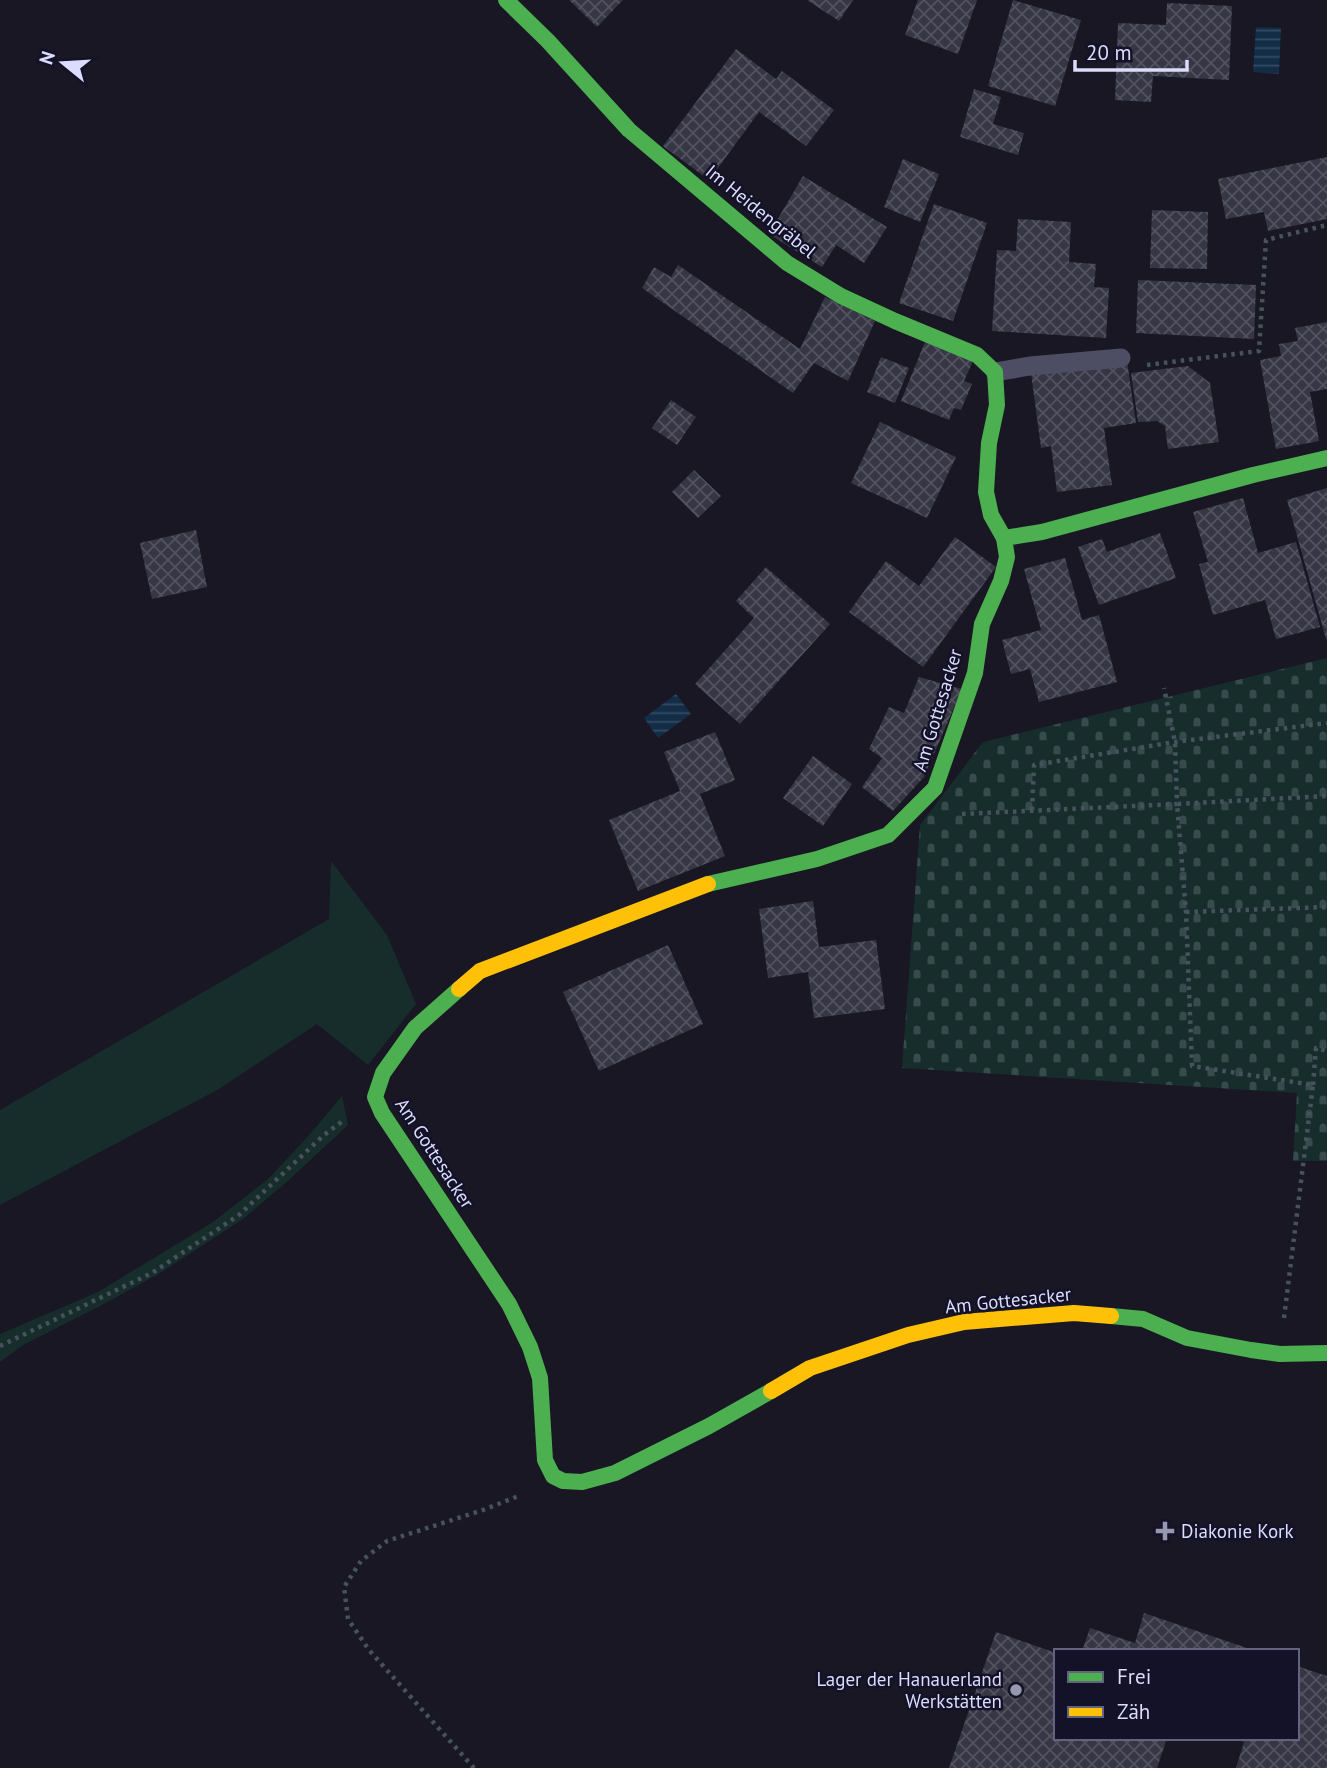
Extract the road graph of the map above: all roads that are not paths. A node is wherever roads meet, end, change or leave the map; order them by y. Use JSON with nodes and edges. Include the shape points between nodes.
{"nodes":[{"id":1,"x":506,"y":0,"type":"edge"},
{"id":2,"x":1121,"y":358,"type":"road end"},
{"id":3,"x":995,"y":372,"type":"junction"},
{"id":4,"x":1327,"y":458,"type":"edge"},
{"id":5,"x":1004,"y":538,"type":"junction"},
{"id":6,"x":1327,"y":1353,"type":"edge"}],
"edges":[{"from":1,"to":3,"type":"street","name":"Im Heidengräbel","via":[[629,130],[788,263],[852,301],[977,355]]},
{"from":2,"to":3,"type":"lane"},
{"from":3,"to":5,"type":"street","via":[[997,405],[986,492],[991,515]]},
{"from":4,"to":5,"type":"street"},
{"from":5,"to":6,"type":"street","name":"Am Gottesacker","via":[[1007,557],[1002,581],[982,624],[975,673],[936,788],[888,835],[817,859],[711,883],[480,971],[415,1028],[383,1073],[375,1097],[509,1304],[540,1378],[545,1460],[552,1476],[563,1481],[582,1482],[615,1473],[810,1368],[908,1335],[964,1322],[1074,1313],[1143,1319],[1187,1338],[1251,1350]]}]}
